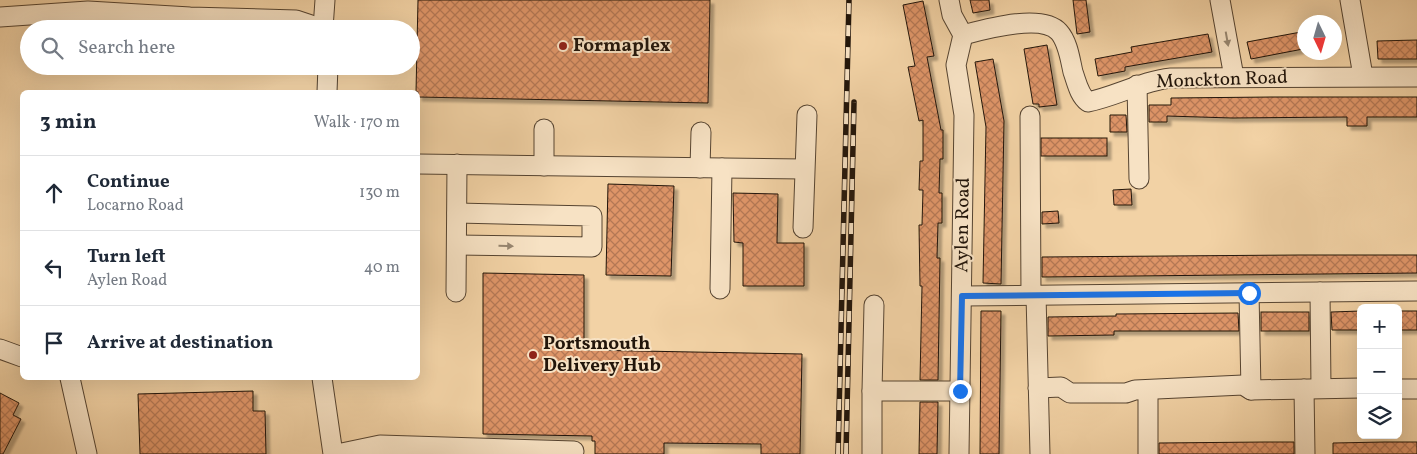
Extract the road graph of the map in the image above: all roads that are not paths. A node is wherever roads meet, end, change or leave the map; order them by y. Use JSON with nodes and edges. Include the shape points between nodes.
{"nodes":[{"id":1,"x":325,"y":0,"type":"edge"},
{"id":2,"x":949,"y":0,"type":"edge"},
{"id":3,"x":1220,"y":0,"type":"edge"},
{"id":4,"x":1350,"y":0,"type":"edge"},
{"id":5,"x":189,"y":9,"type":"edge"},
{"id":6,"x":0,"y":17,"type":"edge"},
{"id":7,"x":296,"y":20,"type":"edge"},
{"id":8,"x":324,"y":20,"type":"edge"},
{"id":9,"x":963,"y":36,"type":"junction"},
{"id":10,"x":328,"y":75,"type":"edge"},
{"id":11,"x":1363,"y":76,"type":"junction"},
{"id":12,"x":1234,"y":77,"type":"junction"},
{"id":13,"x":1417,"y":77,"type":"edge"},
{"id":14,"x":1138,"y":85,"type":"junction"},
{"id":15,"x":327,"y":90,"type":"edge"},
{"id":16,"x":807,"y":115,"type":"dead end"},
{"id":17,"x":1030,"y":116,"type":"dead end"},
{"id":18,"x":544,"y":129,"type":"dead end"},
{"id":19,"x":701,"y":132,"type":"dead end"},
{"id":20,"x":420,"y":164,"type":"edge"},
{"id":21,"x":457,"y":164,"type":"junction"},
{"id":22,"x":544,"y":166,"type":"junction"},
{"id":23,"x":700,"y":168,"type":"junction"},
{"id":24,"x":722,"y":168,"type":"junction"},
{"id":25,"x":804,"y":169,"type":"junction"},
{"id":26,"x":1139,"y":179,"type":"dead end"},
{"id":27,"x":457,"y":213,"type":"junction"},
{"id":28,"x":804,"y":228,"type":"dead end"},
{"id":29,"x":457,"y":245,"type":"junction"},
{"id":30,"x":720,"y":290,"type":"dead end"},
{"id":31,"x":1417,"y":291,"type":"edge"},
{"id":32,"x":456,"y":292,"type":"dead end"},
{"id":33,"x":1320,"y":292,"type":"junction"},
{"id":34,"x":1249,"y":293,"type":"junction"},
{"id":35,"x":1034,"y":295,"type":"junction"},
{"id":36,"x":962,"y":296,"type":"junction"},
{"id":37,"x":874,"y":305,"type":"dead end"},
{"id":38,"x":0,"y":349,"type":"edge"},
{"id":39,"x":20,"y":356,"type":"edge"},
{"id":40,"x":70,"y":380,"type":"edge"},
{"id":41,"x":322,"y":380,"type":"edge"},
{"id":42,"x":1038,"y":388,"type":"junction"},
{"id":43,"x":1357,"y":388,"type":"edge"},
{"id":44,"x":1312,"y":389,"type":"junction"},
{"id":45,"x":1148,"y":390,"type":"junction"},
{"id":46,"x":1251,"y":390,"type":"junction"},
{"id":47,"x":872,"y":391,"type":"junction"},
{"id":48,"x":960,"y":391,"type":"junction"},
{"id":49,"x":574,"y":451,"type":"dead end"},
{"id":50,"x":87,"y":454,"type":"edge"},
{"id":51,"x":333,"y":454,"type":"edge"},
{"id":52,"x":337,"y":454,"type":"edge"},
{"id":53,"x":872,"y":454,"type":"edge"},
{"id":54,"x":959,"y":454,"type":"edge"},
{"id":55,"x":1040,"y":454,"type":"edge"},
{"id":56,"x":1148,"y":454,"type":"edge"},
{"id":57,"x":1305,"y":454,"type":"edge"}],
"edges":[{"from":1,"to":8,"type":"street"},
{"from":2,"to":9,"type":"street","via":[[952,15]]},
{"from":3,"to":12,"type":"street","one_way":true},
{"from":4,"to":11,"type":"street"},
{"from":5,"to":6,"type":"street"},
{"from":5,"to":7,"type":"street"},
{"from":9,"to":14,"type":"street","name":"Monckton Road","via":[[1034,22],[1048,25],[1064,39],[1078,88],[1088,102]]},
{"from":9,"to":36,"type":"street","name":"Aylen Road","via":[[956,65],[964,115]]},
{"from":10,"to":15,"type":"street"},
{"from":11,"to":12,"type":"street","name":"Monckton Road"},
{"from":11,"to":13,"type":"street","name":"Monckton Road"},
{"from":12,"to":14,"type":"street","name":"Monckton Road","via":[[1171,78]]},
{"from":14,"to":26,"type":"street"},
{"from":16,"to":25,"type":"street"},
{"from":17,"to":35,"type":"street"},
{"from":18,"to":22,"type":"street"},
{"from":19,"to":23,"type":"street"},
{"from":20,"to":21,"type":"street"},
{"from":21,"to":22,"type":"street"},
{"from":21,"to":27,"type":"street"},
{"from":22,"to":23,"type":"street"},
{"from":23,"to":24,"type":"street"},
{"from":24,"to":25,"type":"street"},
{"from":24,"to":30,"type":"street"},
{"from":25,"to":28,"type":"street"},
{"from":27,"to":29,"type":"street"},
{"from":29,"to":27,"type":"street","one_way":true,"via":[[592,247],[592,216]]},
{"from":29,"to":32,"type":"street"},
{"from":31,"to":33,"type":"street"},
{"from":33,"to":34,"type":"street"},
{"from":33,"to":44,"type":"street"},
{"from":34,"to":35,"type":"street"},
{"from":34,"to":46,"type":"street"},
{"from":35,"to":36,"type":"street"},
{"from":35,"to":42,"type":"street"},
{"from":36,"to":48,"type":"street","name":"Aylen Road"},
{"from":37,"to":47,"type":"street"},
{"from":38,"to":39,"type":"street"},
{"from":40,"to":50,"type":"street"},
{"from":41,"to":51,"type":"street"},
{"from":42,"to":45,"type":"street","via":[[1061,387],[1070,393]]},
{"from":42,"to":55,"type":"street"},
{"from":43,"to":44,"type":"street"},
{"from":44,"to":46,"type":"street"},
{"from":44,"to":57,"type":"street"},
{"from":45,"to":46,"type":"street","via":[[1243,385]]},
{"from":45,"to":56,"type":"street"},
{"from":47,"to":48,"type":"street"},
{"from":47,"to":53,"type":"street"},
{"from":48,"to":54,"type":"street","name":"Aylen Road"},
{"from":49,"to":52,"type":"street","via":[[380,445]]}]}
